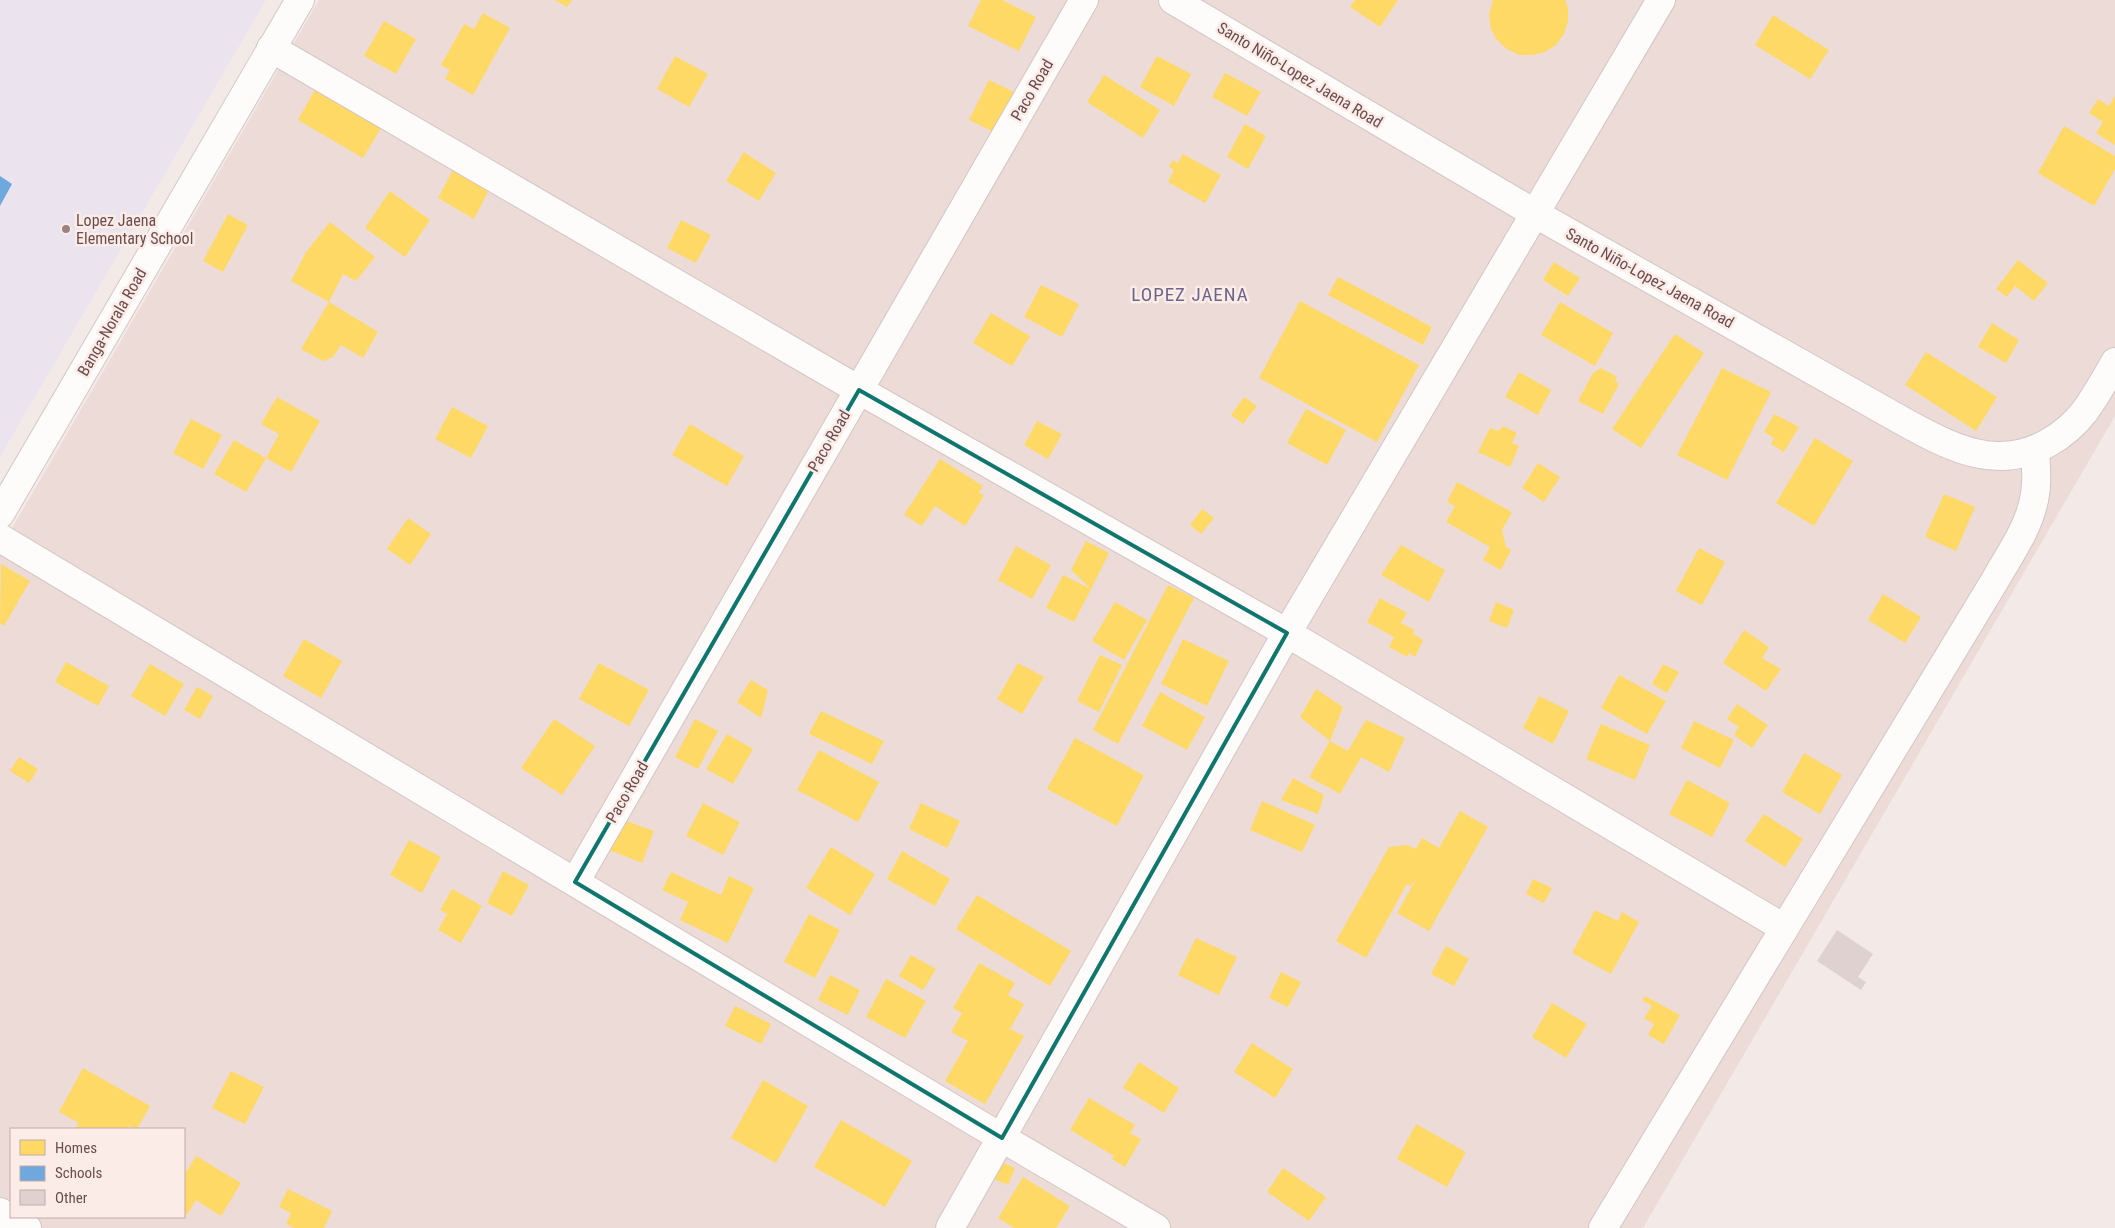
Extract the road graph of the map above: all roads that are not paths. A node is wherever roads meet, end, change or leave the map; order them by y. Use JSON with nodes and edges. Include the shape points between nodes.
{"nodes":[{"id":1,"x":300,"y":0,"type":"edge"},
{"id":2,"x":1084,"y":0,"type":"edge"},
{"id":3,"x":1173,"y":0,"type":"edge"},
{"id":4,"x":1661,"y":0,"type":"edge"},
{"id":5,"x":272,"y":48,"type":"junction"},
{"id":6,"x":1534,"y":213,"type":"junction"},
{"id":7,"x":2115,"y":362,"type":"edge"},
{"id":8,"x":859,"y":390,"type":"junction"},
{"id":9,"x":2035,"y":450,"type":"junction"},
{"id":10,"x":0,"y":514,"type":"edge"},
{"id":11,"x":0,"y":538,"type":"edge"},
{"id":12,"x":1287,"y":633,"type":"junction"},
{"id":13,"x":575,"y":882,"type":"junction"},
{"id":14,"x":1784,"y":928,"type":"junction"},
{"id":15,"x":1002,"y":1138,"type":"junction"},
{"id":16,"x":10,"y":1218,"type":"edge"},
{"id":17,"x":27,"y":1228,"type":"edge"},
{"id":18,"x":950,"y":1228,"type":"edge"},
{"id":19,"x":1156,"y":1228,"type":"edge"},
{"id":20,"x":1603,"y":1228,"type":"edge"}],
"edges":[{"from":1,"to":5,"type":"street","name":"Banga-Norala Road"},
{"from":2,"to":8,"type":"street","name":"Paco Road"},
{"from":3,"to":6,"type":"street","name":"Santo Niño-Lopez Jaena Road"},
{"from":4,"to":6,"type":"street"},
{"from":5,"to":8,"type":"street"},
{"from":5,"to":10,"type":"street","name":"Banga-Norala Road"},
{"from":6,"to":9,"type":"street","name":"Santo Niño-Lopez Jaena Road","via":[[1934,438],[1989,456],[2016,456]]},
{"from":6,"to":12,"type":"street"},
{"from":7,"to":9,"type":"street","name":"Santo Niño-Lopez Jaena Road","via":[[2085,411],[2062,435]]},
{"from":8,"to":12,"type":"street"},
{"from":8,"to":13,"type":"street","name":"Paco Road"},
{"from":9,"to":14,"type":"street","via":[[2037,478],[2033,504],[2020,536]]},
{"from":11,"to":13,"type":"street"},
{"from":12,"to":14,"type":"street"},
{"from":12,"to":15,"type":"street"},
{"from":13,"to":15,"type":"street"},
{"from":14,"to":20,"type":"street"},
{"from":15,"to":18,"type":"street"},
{"from":15,"to":19,"type":"street"},
{"from":16,"to":17,"type":"street"}]}
